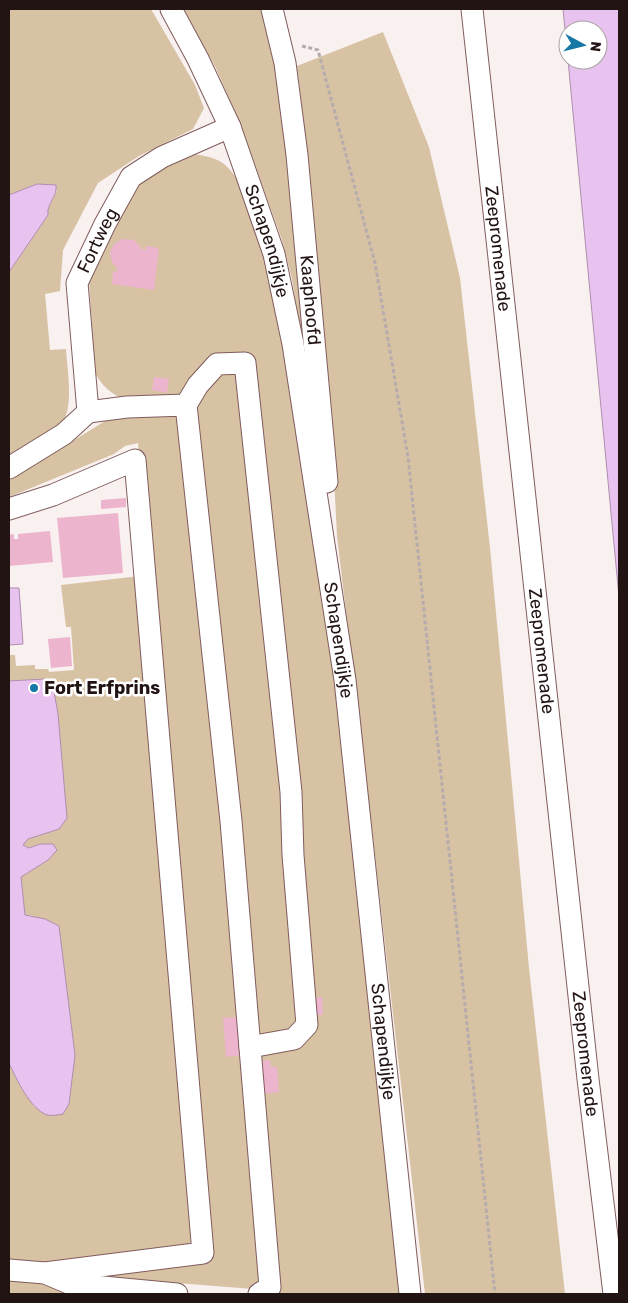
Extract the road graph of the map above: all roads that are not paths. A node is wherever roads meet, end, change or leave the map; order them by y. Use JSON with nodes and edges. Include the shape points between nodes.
{"nodes":[{"id":1,"x":171,"y":9,"type":"edge"},
{"id":2,"x":272,"y":9,"type":"edge"},
{"id":3,"x":472,"y":9,"type":"edge"},
{"id":4,"x":230,"y":127,"type":"junction"},
{"id":5,"x":186,"y":405,"type":"junction"},
{"id":6,"x":88,"y":412,"type":"junction"},
{"id":7,"x":9,"y":468,"type":"edge"},
{"id":8,"x":9,"y":509,"type":"edge"},
{"id":9,"x":331,"y":593,"type":"junction"},
{"id":10,"x":250,"y":1047,"type":"junction"},
{"id":11,"x":9,"y":1270,"type":"edge"},
{"id":12,"x":45,"y":1273,"type":"junction"},
{"id":13,"x":177,"y":1294,"type":"edge"},
{"id":14,"x":260,"y":1294,"type":"edge"},
{"id":15,"x":410,"y":1294,"type":"edge"},
{"id":16,"x":614,"y":1294,"type":"edge"}],
"edges":[{"from":1,"to":4,"type":"street","name":"Schapendijkje"},
{"from":2,"to":9,"type":"street","name":"Kaaphoofd","via":[[285,63],[298,155],[335,576]]},
{"from":3,"to":16,"type":"street","name":"Zeepromenade"},
{"from":4,"to":6,"type":"street","name":"Fortweg","via":[[162,157],[131,177],[105,224],[77,283]]},
{"from":4,"to":9,"type":"street","name":"Schapendijkje","via":[[276,263],[293,344]]},
{"from":5,"to":6,"type":"street"},
{"from":5,"to":10,"type":"street","via":[[231,821]]},
{"from":5,"to":10,"type":"street","via":[[217,364],[244,362],[290,783],[307,1025],[294,1039]]},
{"from":6,"to":7,"type":"street","via":[[64,434]]},
{"from":8,"to":12,"type":"street","via":[[53,495],[135,460],[203,1253]]},
{"from":9,"to":15,"type":"street","name":"Schapendijkje","via":[[347,697]]},
{"from":10,"to":14,"type":"street","via":[[270,1287]]},
{"from":11,"to":12,"type":"street"},
{"from":12,"to":13,"type":"street","via":[[70,1284]]}]}
